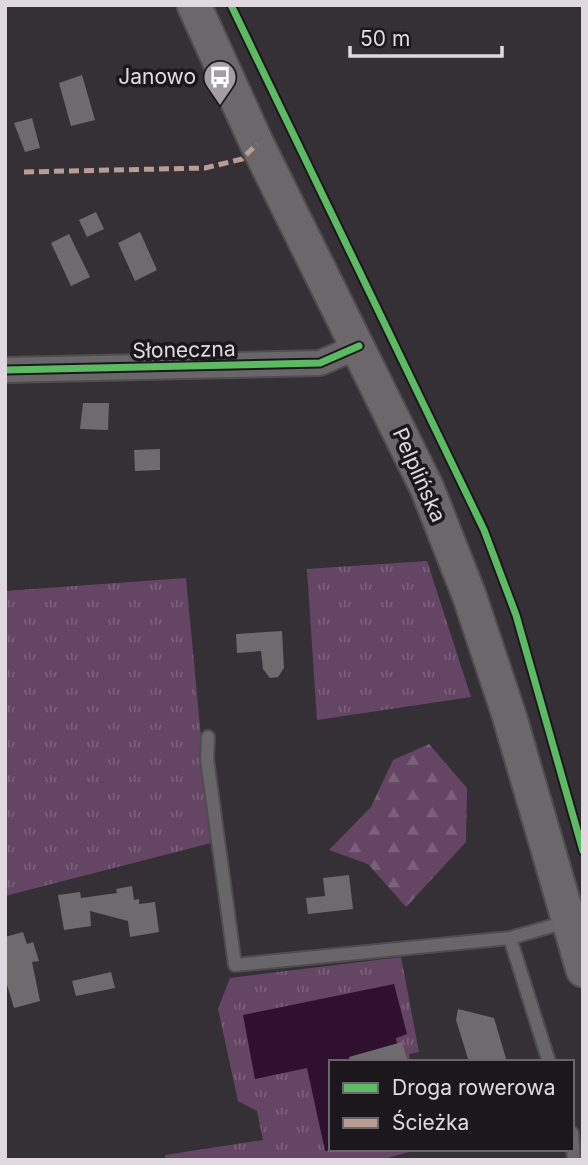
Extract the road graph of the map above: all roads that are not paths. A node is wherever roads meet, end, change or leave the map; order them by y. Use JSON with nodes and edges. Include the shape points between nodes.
{"nodes":[{"id":1,"x":194,"y":5,"type":"edge"},
{"id":2,"x":359,"y":346,"type":"junction"},
{"id":3,"x":5,"y":370,"type":"edge"},
{"id":4,"x":208,"y":737,"type":"dead end"},
{"id":5,"x":568,"y":922,"type":"junction"},
{"id":6,"x":510,"y":938,"type":"junction"},
{"id":7,"x":583,"y":970,"type":"edge"},
{"id":8,"x":549,"y":1060,"type":"edge"}],
"edges":[{"from":1,"to":2,"type":"main road","name":"Pelplińska","via":[[257,144]]},
{"from":2,"to":3,"type":"street","name":"Słoneczna","via":[[320,363]]},
{"from":2,"to":5,"type":"main road","name":"Pelplińska","via":[[427,488],[469,595],[509,715]]},
{"from":4,"to":6,"type":"lane","via":[[206,759],[235,965]]},
{"from":5,"to":6,"type":"lane"},
{"from":5,"to":7,"type":"main road","name":"Pelplińska"},
{"from":6,"to":8,"type":"lane"}]}
